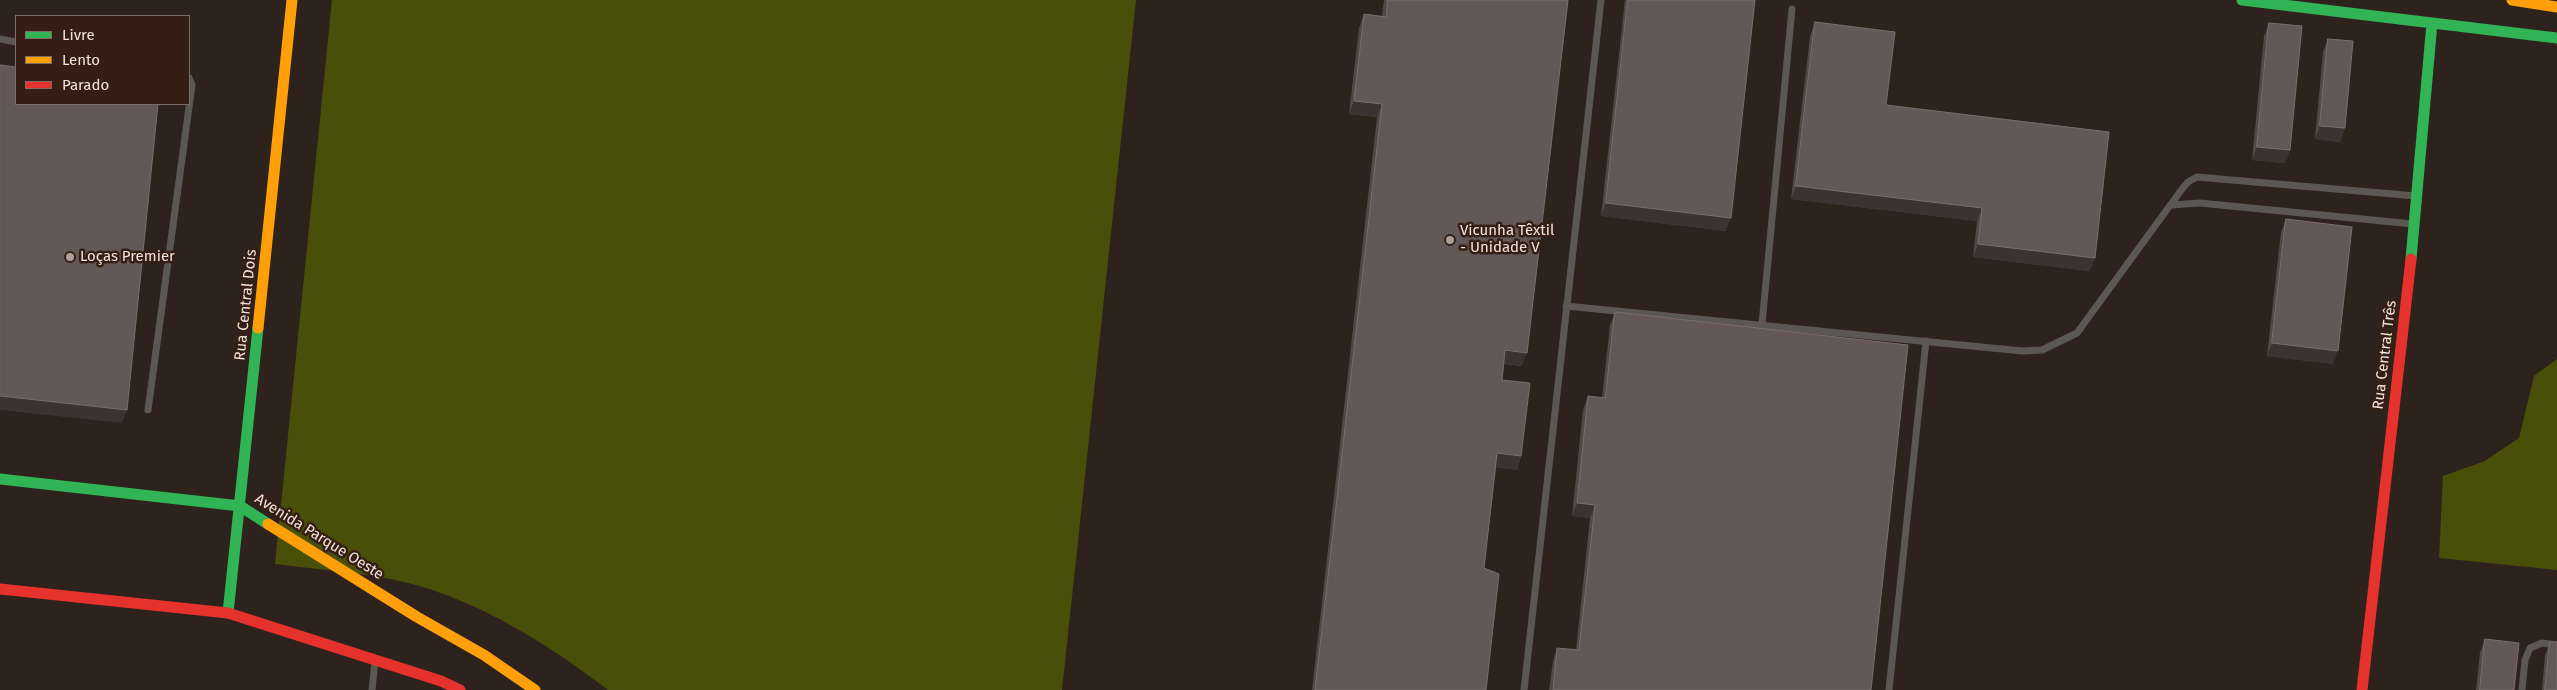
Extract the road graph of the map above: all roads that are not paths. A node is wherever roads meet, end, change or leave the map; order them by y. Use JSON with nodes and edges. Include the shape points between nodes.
{"nodes":[{"id":1,"x":292,"y":0,"type":"edge"},
{"id":2,"x":1601,"y":0,"type":"edge"},
{"id":3,"x":2242,"y":0,"type":"edge"},
{"id":4,"x":2512,"y":0,"type":"edge"},
{"id":5,"x":2557,"y":6,"type":"edge"},
{"id":6,"x":1792,"y":9,"type":"dead end"},
{"id":7,"x":2432,"y":23,"type":"junction"},
{"id":8,"x":2557,"y":38,"type":"edge"},
{"id":9,"x":0,"y":39,"type":"edge"},
{"id":10,"x":15,"y":42,"type":"edge"},
{"id":11,"x":190,"y":80,"type":"edge"},
{"id":12,"x":190,"y":99,"type":"edge"},
{"id":13,"x":189,"y":105,"type":"edge"},
{"id":14,"x":2416,"y":196,"type":"junction"},
{"id":15,"x":2172,"y":205,"type":"junction"},
{"id":16,"x":2415,"y":224,"type":"junction"},
{"id":17,"x":1566,"y":306,"type":"junction"},
{"id":18,"x":1762,"y":324,"type":"junction"},
{"id":19,"x":1926,"y":341,"type":"junction"},
{"id":20,"x":148,"y":410,"type":"dead end"},
{"id":21,"x":0,"y":479,"type":"edge"},
{"id":22,"x":240,"y":506,"type":"junction"},
{"id":23,"x":0,"y":589,"type":"edge"},
{"id":24,"x":228,"y":613,"type":"junction"},
{"id":25,"x":2557,"y":645,"type":"edge"},
{"id":26,"x":375,"y":661,"type":"junction"},
{"id":27,"x":372,"y":690,"type":"edge"},
{"id":28,"x":460,"y":690,"type":"edge"},
{"id":29,"x":535,"y":690,"type":"edge"},
{"id":30,"x":1524,"y":690,"type":"edge"},
{"id":31,"x":1889,"y":690,"type":"edge"},
{"id":32,"x":2362,"y":690,"type":"edge"},
{"id":33,"x":2522,"y":690,"type":"edge"}],
"edges":[{"from":1,"to":22,"type":"street","name":"Rua Central Dois"},
{"from":2,"to":17,"type":"lane"},
{"from":3,"to":7,"type":"street"},
{"from":4,"to":5,"type":"street"},
{"from":6,"to":18,"type":"lane"},
{"from":7,"to":8,"type":"street"},
{"from":7,"to":14,"type":"street","name":"Rua Central Três"},
{"from":9,"to":10,"type":"lane"},
{"from":11,"to":12,"type":"lane"},
{"from":13,"to":20,"type":"lane"},
{"from":14,"to":15,"type":"lane","via":[[2197,176],[2188,182]]},
{"from":14,"to":16,"type":"street","name":"Rua Central Três"},
{"from":15,"to":16,"type":"lane","via":[[2200,203]]},
{"from":15,"to":19,"type":"lane","via":[[2076,333],[2042,350],[2022,351]]},
{"from":16,"to":32,"type":"street","name":"Rua Central Três"},
{"from":17,"to":18,"type":"lane"},
{"from":17,"to":30,"type":"lane"},
{"from":18,"to":19,"type":"lane"},
{"from":19,"to":31,"type":"lane"},
{"from":21,"to":22,"type":"street","name":"Avenida Parque Oeste"},
{"from":22,"to":24,"type":"street","name":"Rua Central Dois"},
{"from":22,"to":29,"type":"street","name":"Avenida Parque Oeste","via":[[484,655]]},
{"from":23,"to":24,"type":"street"},
{"from":24,"to":26,"type":"street"},
{"from":25,"to":33,"type":"lane","via":[[2542,643],[2530,648],[2525,660]]},
{"from":26,"to":27,"type":"lane"},
{"from":26,"to":28,"type":"street"}]}
